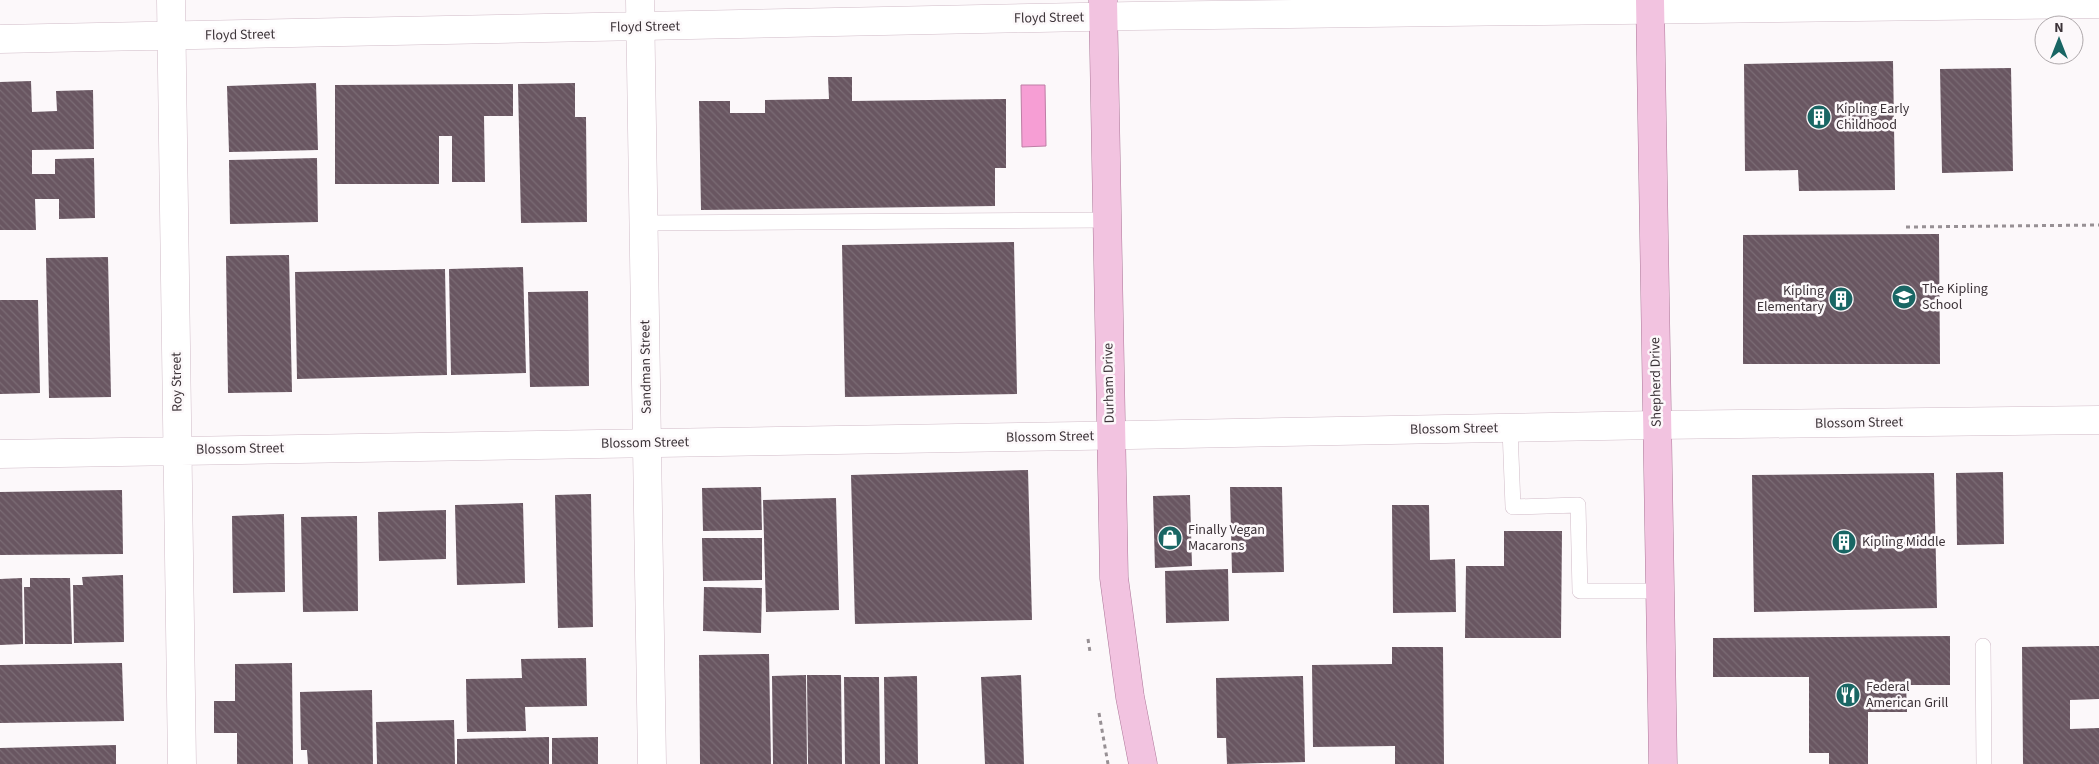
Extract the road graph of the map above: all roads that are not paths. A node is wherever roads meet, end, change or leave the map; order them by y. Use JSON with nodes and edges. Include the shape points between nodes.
{"nodes":[{"id":1,"x":171,"y":0,"type":"edge"},
{"id":2,"x":640,"y":0,"type":"edge"},
{"id":3,"x":2099,"y":4,"type":"edge"},
{"id":4,"x":1650,"y":5,"type":"edge"},
{"id":5,"x":1104,"y":8,"type":"edge"},
{"id":6,"x":1194,"y":8,"type":"edge"},
{"id":7,"x":640,"y":27,"type":"junction"},
{"id":8,"x":171,"y":36,"type":"junction"},
{"id":9,"x":0,"y":39,"type":"edge"},
{"id":10,"x":1107,"y":220,"type":"junction"},
{"id":11,"x":643,"y":224,"type":"junction"},
{"id":12,"x":2099,"y":420,"type":"edge"},
{"id":13,"x":1657,"y":425,"type":"junction"},
{"id":14,"x":1510,"y":428,"type":"junction"},
{"id":15,"x":1110,"y":436,"type":"junction"},
{"id":16,"x":647,"y":443,"type":"junction"},
{"id":17,"x":178,"y":450,"type":"junction"},
{"id":18,"x":0,"y":454,"type":"edge"},
{"id":19,"x":1660,"y":591,"type":"junction"},
{"id":20,"x":1983,"y":646,"type":"dead end"},
{"id":21,"x":182,"y":764,"type":"edge"},
{"id":22,"x":652,"y":764,"type":"edge"},
{"id":23,"x":1143,"y":764,"type":"edge"},
{"id":24,"x":1663,"y":764,"type":"edge"},
{"id":25,"x":1984,"y":764,"type":"edge"}],
"edges":[{"from":1,"to":8,"type":"street","name":"Roy Street"},
{"from":2,"to":7,"type":"street","name":"Sandman Street"},
{"from":3,"to":4,"type":"street","name":"Floyd Street"},
{"from":4,"to":6,"type":"street","name":"Floyd Street"},
{"from":4,"to":13,"type":"main road","name":"Shepherd Drive"},
{"from":5,"to":6,"type":"street","name":"Floyd Street"},
{"from":5,"to":7,"type":"street","name":"Floyd Street"},
{"from":5,"to":10,"type":"main road","name":"Durham Drive"},
{"from":7,"to":8,"type":"street","name":"Floyd Street"},
{"from":7,"to":11,"type":"street","name":"Sandman Street"},
{"from":8,"to":9,"type":"street","name":"Floyd Street"},
{"from":8,"to":17,"type":"street","name":"Roy Street"},
{"from":10,"to":11,"type":"lane"},
{"from":10,"to":15,"type":"main road","name":"Durham Drive"},
{"from":11,"to":16,"type":"street","name":"Sandman Street"},
{"from":12,"to":13,"type":"street","name":"Blossom Street"},
{"from":13,"to":14,"type":"street","name":"Blossom Street"},
{"from":13,"to":19,"type":"main road","name":"Shepherd Drive"},
{"from":14,"to":15,"type":"street","name":"Blossom Street"},
{"from":14,"to":19,"type":"lane","via":[[1513,506],[1578,505],[1580,591]]},
{"from":15,"to":16,"type":"street","name":"Blossom Street"},
{"from":15,"to":23,"type":"main road","name":"Durham Drive","via":[[1114,578],[1130,697]]},
{"from":16,"to":17,"type":"street","name":"Blossom Street"},
{"from":16,"to":22,"type":"street","name":"Sandman Street"},
{"from":17,"to":18,"type":"street","name":"Blossom Street"},
{"from":17,"to":21,"type":"street","name":"Roy Street"},
{"from":19,"to":24,"type":"main road","name":"Shepherd Drive"},
{"from":20,"to":25,"type":"lane"}]}
